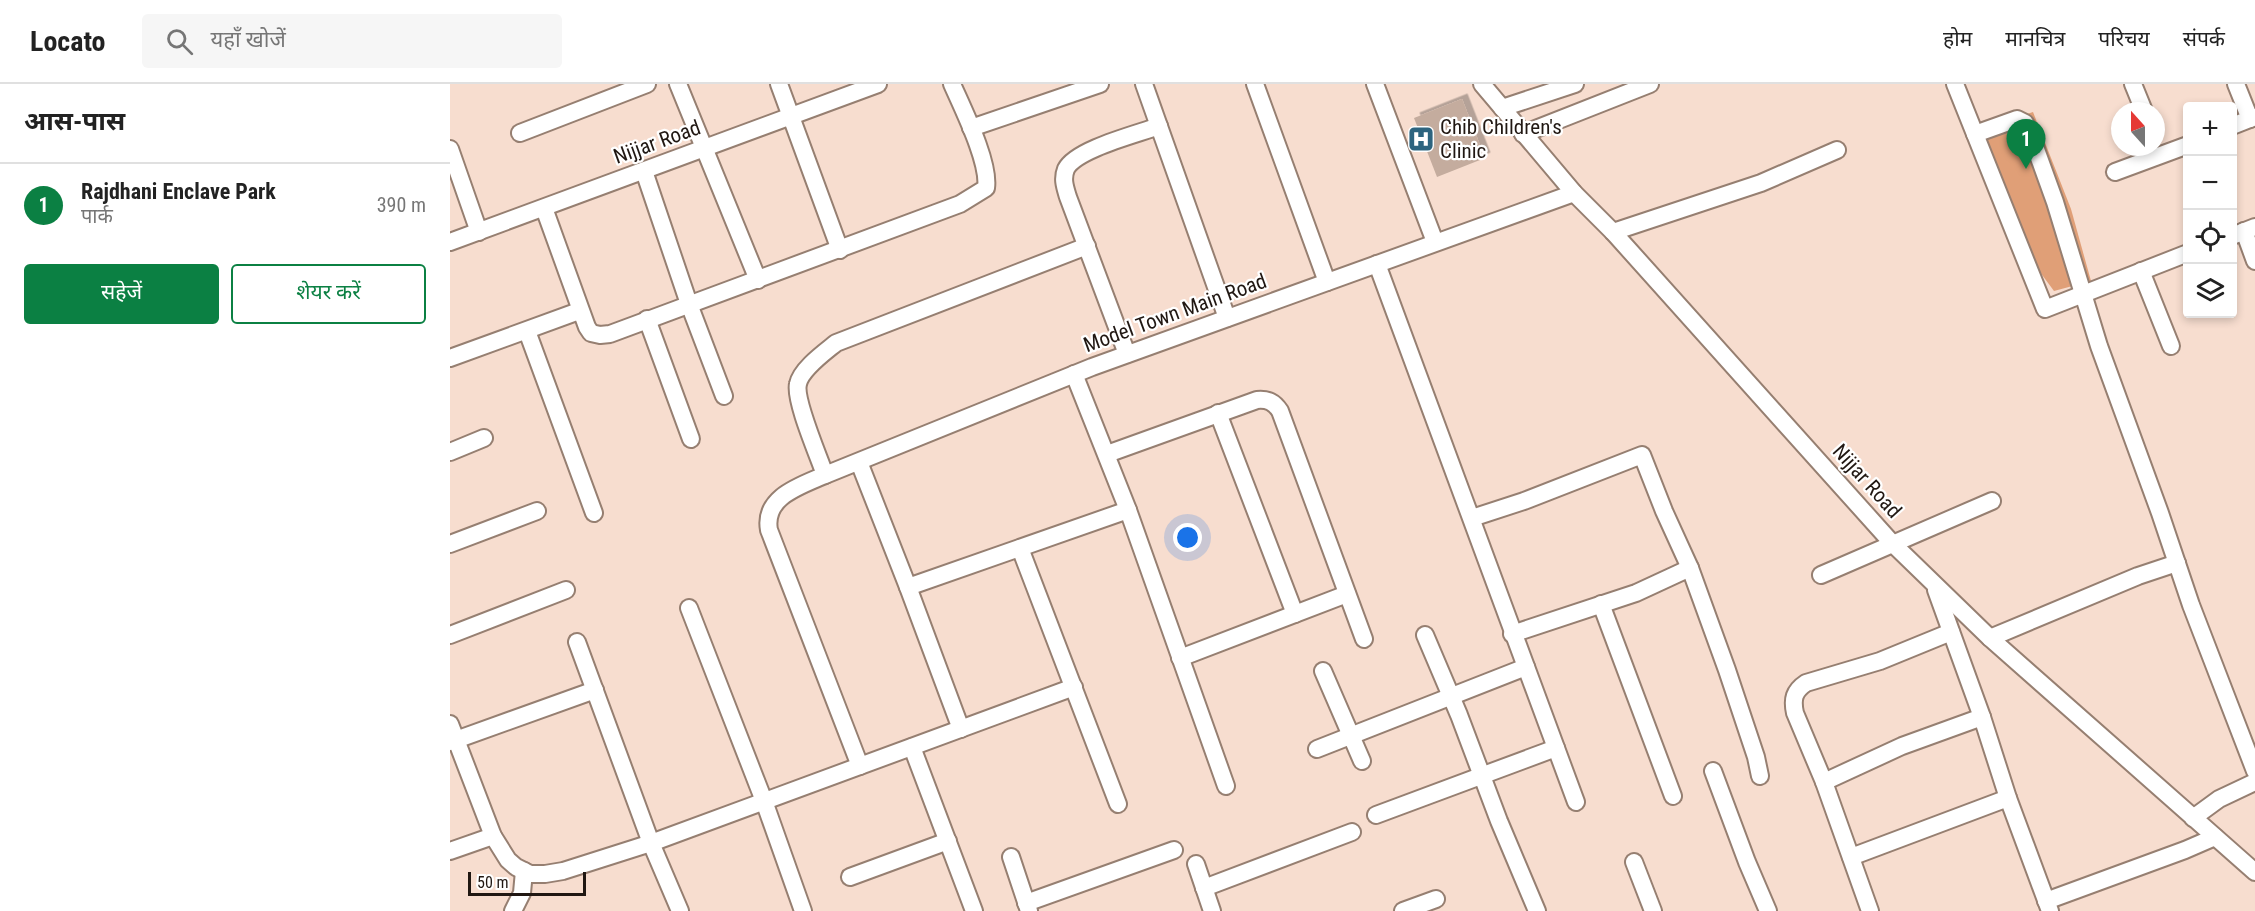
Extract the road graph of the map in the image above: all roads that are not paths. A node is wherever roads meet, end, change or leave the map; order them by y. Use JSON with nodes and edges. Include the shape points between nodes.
{"nodes":[{"id":1,"x":647,"y":84,"type":"edge"},
{"id":2,"x":678,"y":84,"type":"edge"},
{"id":3,"x":779,"y":84,"type":"edge"},
{"id":4,"x":878,"y":84,"type":"edge"},
{"id":5,"x":952,"y":84,"type":"edge"},
{"id":6,"x":1100,"y":84,"type":"edge"},
{"id":7,"x":1144,"y":84,"type":"edge"},
{"id":8,"x":1255,"y":84,"type":"edge"},
{"id":9,"x":1376,"y":84,"type":"edge"},
{"id":10,"x":1482,"y":84,"type":"edge"},
{"id":11,"x":1575,"y":84,"type":"edge"},
{"id":12,"x":1650,"y":84,"type":"edge"},
{"id":13,"x":1955,"y":84,"type":"edge"},
{"id":14,"x":2133,"y":84,"type":"edge"},
{"id":15,"x":2236,"y":84,"type":"edge"},
{"id":16,"x":2140,"y":102,"type":"edge"},
{"id":17,"x":1502,"y":108,"type":"junction"},
{"id":18,"x":791,"y":117,"type":"junction"},
{"id":19,"x":2252,"y":118,"type":"edge"},
{"id":20,"x":2237,"y":124,"type":"edge"},
{"id":21,"x":1159,"y":126,"type":"junction"},
{"id":22,"x":971,"y":128,"type":"junction"},
{"id":23,"x":520,"y":133,"type":"dead end"},
{"id":24,"x":1523,"y":134,"type":"junction"},
{"id":25,"x":1975,"y":134,"type":"junction"},
{"id":26,"x":2183,"y":146,"type":"edge"},
{"id":27,"x":450,"y":149,"type":"edge"},
{"id":28,"x":703,"y":149,"type":"junction"},
{"id":29,"x":2165,"y":149,"type":"edge"},
{"id":30,"x":1837,"y":150,"type":"dead end"},
{"id":31,"x":2146,"y":156,"type":"edge"},
{"id":32,"x":644,"y":171,"type":"junction"},
{"id":33,"x":2115,"y":172,"type":"dead end"},
{"id":34,"x":1574,"y":193,"type":"junction"},
{"id":35,"x":543,"y":208,"type":"junction"},
{"id":36,"x":2244,"y":231,"type":"edge"},
{"id":37,"x":479,"y":232,"type":"junction"},
{"id":38,"x":1613,"y":232,"type":"junction"},
{"id":39,"x":450,"y":242,"type":"edge"},
{"id":40,"x":1435,"y":242,"type":"junction"},
{"id":41,"x":1087,"y":246,"type":"junction"},
{"id":42,"x":840,"y":250,"type":"junction"},
{"id":43,"x":2183,"y":255,"type":"edge"},
{"id":44,"x":2255,"y":261,"type":"edge"},
{"id":45,"x":1377,"y":264,"type":"junction"},
{"id":46,"x":2141,"y":271,"type":"junction"},
{"id":47,"x":759,"y":280,"type":"junction"},
{"id":48,"x":1327,"y":282,"type":"junction"},
{"id":49,"x":2083,"y":294,"type":"junction"},
{"id":50,"x":689,"y":304,"type":"junction"},
{"id":51,"x":579,"y":310,"type":"junction"},
{"id":52,"x":1227,"y":318,"type":"junction"},
{"id":53,"x":647,"y":320,"type":"junction"},
{"id":54,"x":527,"y":331,"type":"junction"},
{"id":55,"x":2171,"y":346,"type":"dead end"},
{"id":56,"x":1127,"y":354,"type":"junction"},
{"id":57,"x":450,"y":358,"type":"edge"},
{"id":58,"x":1074,"y":374,"type":"junction"},
{"id":59,"x":724,"y":396,"type":"dead end"},
{"id":60,"x":1218,"y":413,"type":"junction"},
{"id":61,"x":484,"y":438,"type":"dead end"},
{"id":62,"x":691,"y":439,"type":"dead end"},
{"id":63,"x":450,"y":452,"type":"edge"},
{"id":64,"x":1107,"y":454,"type":"junction"},
{"id":65,"x":859,"y":462,"type":"junction"},
{"id":66,"x":825,"y":475,"type":"junction"},
{"id":67,"x":1992,"y":501,"type":"dead end"},
{"id":68,"x":1128,"y":510,"type":"junction"},
{"id":69,"x":537,"y":511,"type":"dead end"},
{"id":70,"x":594,"y":513,"type":"dead end"},
{"id":71,"x":1472,"y":518,"type":"junction"},
{"id":72,"x":1892,"y":543,"type":"junction"},
{"id":73,"x":450,"y":544,"type":"edge"},
{"id":74,"x":1020,"y":549,"type":"junction"},
{"id":75,"x":2177,"y":563,"type":"junction"},
{"id":76,"x":1689,"y":568,"type":"junction"},
{"id":77,"x":1821,"y":574,"type":"dead end"},
{"id":78,"x":1935,"y":585,"type":"junction"},
{"id":79,"x":908,"y":586,"type":"junction"},
{"id":80,"x":566,"y":590,"type":"dead end"},
{"id":81,"x":1347,"y":594,"type":"junction"},
{"id":82,"x":1601,"y":604,"type":"junction"},
{"id":83,"x":689,"y":608,"type":"dead end"},
{"id":84,"x":1295,"y":614,"type":"junction"},
{"id":85,"x":1951,"y":632,"type":"junction"},
{"id":86,"x":1512,"y":634,"type":"junction"},
{"id":87,"x":450,"y":635,"type":"edge"},
{"id":88,"x":1425,"y":635,"type":"dead end"},
{"id":89,"x":1990,"y":638,"type":"junction"},
{"id":90,"x":1364,"y":639,"type":"dead end"},
{"id":91,"x":577,"y":642,"type":"dead end"},
{"id":92,"x":1180,"y":658,"type":"junction"},
{"id":93,"x":1526,"y":667,"type":"junction"},
{"id":94,"x":1323,"y":670,"type":"dead end"},
{"id":95,"x":1074,"y":687,"type":"junction"},
{"id":96,"x":595,"y":690,"type":"junction"},
{"id":97,"x":1451,"y":697,"type":"junction"},
{"id":98,"x":1982,"y":717,"type":"junction"},
{"id":99,"x":961,"y":729,"type":"junction"},
{"id":100,"x":452,"y":736,"type":"edge"},
{"id":101,"x":1351,"y":736,"type":"junction"},
{"id":102,"x":912,"y":747,"type":"junction"},
{"id":103,"x":1556,"y":748,"type":"junction"},
{"id":104,"x":1317,"y":749,"type":"dead end"},
{"id":105,"x":1362,"y":761,"type":"dead end"},
{"id":106,"x":860,"y":766,"type":"junction"},
{"id":107,"x":1713,"y":771,"type":"dead end"},
{"id":108,"x":2255,"y":771,"type":"edge"},
{"id":109,"x":1482,"y":775,"type":"junction"},
{"id":110,"x":1760,"y":776,"type":"dead end"},
{"id":111,"x":1824,"y":782,"type":"junction"},
{"id":112,"x":2255,"y":782,"type":"edge"},
{"id":113,"x":1226,"y":786,"type":"dead end"},
{"id":114,"x":1673,"y":796,"type":"dead end"},
{"id":115,"x":2008,"y":798,"type":"junction"},
{"id":116,"x":764,"y":801,"type":"junction"},
{"id":117,"x":1576,"y":802,"type":"dead end"},
{"id":118,"x":1118,"y":804,"type":"dead end"},
{"id":119,"x":1376,"y":815,"type":"dead end"},
{"id":120,"x":2193,"y":818,"type":"junction"},
{"id":121,"x":1353,"y":832,"type":"dead end"},
{"id":122,"x":493,"y":836,"type":"junction"},
{"id":123,"x":2215,"y":837,"type":"junction"},
{"id":124,"x":948,"y":841,"type":"junction"},
{"id":125,"x":651,"y":843,"type":"junction"},
{"id":126,"x":450,"y":850,"type":"edge"},
{"id":127,"x":1174,"y":850,"type":"dead end"},
{"id":128,"x":1011,"y":857,"type":"dead end"},
{"id":129,"x":1851,"y":857,"type":"junction"},
{"id":130,"x":1634,"y":862,"type":"dead end"},
{"id":131,"x":1196,"y":864,"type":"dead end"},
{"id":132,"x":524,"y":871,"type":"junction"},
{"id":133,"x":2255,"y":872,"type":"edge"},
{"id":134,"x":850,"y":877,"type":"dead end"},
{"id":135,"x":1204,"y":888,"type":"junction"},
{"id":136,"x":1436,"y":899,"type":"dead end"},
{"id":137,"x":2048,"y":906,"type":"edge"},
{"id":138,"x":1028,"y":907,"type":"edge"},
{"id":139,"x":513,"y":911,"type":"edge"},
{"id":140,"x":680,"y":911,"type":"edge"},
{"id":141,"x":803,"y":911,"type":"edge"},
{"id":142,"x":974,"y":911,"type":"edge"},
{"id":143,"x":1212,"y":911,"type":"edge"},
{"id":144,"x":1403,"y":911,"type":"edge"},
{"id":145,"x":1537,"y":911,"type":"edge"},
{"id":146,"x":1653,"y":911,"type":"edge"},
{"id":147,"x":1768,"y":911,"type":"edge"},
{"id":148,"x":1870,"y":911,"type":"edge"}],
"edges":[{"from":1,"to":23,"type":"street"},
{"from":2,"to":28,"type":"street"},
{"from":3,"to":18,"type":"street"},
{"from":4,"to":18,"type":"street","name":"Nijjar Road"},
{"from":5,"to":22,"type":"street"},
{"from":6,"to":22,"type":"street"},
{"from":7,"to":21,"type":"street"},
{"from":8,"to":48,"type":"street"},
{"from":9,"to":40,"type":"street"},
{"from":10,"to":17,"type":"street","name":"Nijjar Road"},
{"from":11,"to":17,"type":"street"},
{"from":12,"to":24,"type":"street"},
{"from":13,"to":25,"type":"street"},
{"from":14,"to":16,"type":"street"},
{"from":15,"to":19,"type":"street"},
{"from":17,"to":24,"type":"street","name":"Nijjar Road"},
{"from":18,"to":28,"type":"street","name":"Nijjar Road"},
{"from":18,"to":42,"type":"street"},
{"from":19,"to":20,"type":"street"},
{"from":21,"to":41,"type":"street","via":[[1085,153],[1067,166],[1066,188]]},
{"from":21,"to":52,"type":"street"},
{"from":22,"to":42,"type":"street","via":[[988,178],[986,188],[960,204]]},
{"from":24,"to":34,"type":"street","name":"Nijjar Road"},
{"from":25,"to":49,"type":"street","via":[[2045,309]]},
{"from":25,"to":49,"type":"street","via":[[2011,120],[2025,123],[2055,202]]},
{"from":26,"to":29,"type":"street"},
{"from":27,"to":37,"type":"street"},
{"from":28,"to":32,"type":"street","name":"Nijjar Road"},
{"from":28,"to":47,"type":"street"},
{"from":30,"to":38,"type":"street","via":[[1761,183]]},
{"from":31,"to":33,"type":"street"},
{"from":32,"to":35,"type":"street","name":"Nijjar Road"},
{"from":32,"to":50,"type":"street"},
{"from":34,"to":38,"type":"street","name":"Nijjar Road"},
{"from":34,"to":40,"type":"street","name":"Model Town Main Road"},
{"from":35,"to":37,"type":"street","name":"Nijjar Road"},
{"from":35,"to":51,"type":"street"},
{"from":36,"to":44,"type":"street"},
{"from":37,"to":39,"type":"street","name":"Nijjar Road"},
{"from":38,"to":72,"type":"street","name":"Nijjar Road"},
{"from":40,"to":45,"type":"street","name":"Model Town Main Road"},
{"from":41,"to":56,"type":"street"},
{"from":41,"to":66,"type":"street","via":[[836,343],[819,357],[798,384],[799,400]]},
{"from":42,"to":47,"type":"street"},
{"from":43,"to":46,"type":"street"},
{"from":45,"to":48,"type":"street","name":"Model Town Main Road"},
{"from":45,"to":71,"type":"street"},
{"from":46,"to":49,"type":"street"},
{"from":46,"to":55,"type":"street"},
{"from":47,"to":50,"type":"street"},
{"from":48,"to":52,"type":"street","name":"Model Town Main Road"},
{"from":49,"to":75,"type":"street"},
{"from":50,"to":53,"type":"street"},
{"from":50,"to":59,"type":"street"},
{"from":51,"to":53,"type":"street","via":[[591,333],[600,335]]},
{"from":51,"to":54,"type":"street"},
{"from":52,"to":56,"type":"street","name":"Model Town Main Road"},
{"from":53,"to":62,"type":"street"},
{"from":54,"to":57,"type":"street"},
{"from":54,"to":70,"type":"street"},
{"from":56,"to":58,"type":"street","name":"Model Town Main Road"},
{"from":58,"to":64,"type":"street"},
{"from":58,"to":65,"type":"street","name":"Model Town Main Road"},
{"from":60,"to":64,"type":"street"},
{"from":60,"to":81,"type":"street","via":[[1257,400],[1276,405]]},
{"from":60,"to":84,"type":"street"},
{"from":61,"to":63,"type":"street"},
{"from":64,"to":68,"type":"street"},
{"from":65,"to":66,"type":"street","name":"Model Town Main Road"},
{"from":65,"to":79,"type":"street"},
{"from":66,"to":106,"type":"street","name":"Model Town Main Road","via":[[777,500],[767,521]]},
{"from":67,"to":72,"type":"street"},
{"from":68,"to":74,"type":"street"},
{"from":68,"to":92,"type":"street"},
{"from":69,"to":73,"type":"street"},
{"from":71,"to":76,"type":"street","via":[[1642,455]]},
{"from":71,"to":86,"type":"street"},
{"from":72,"to":77,"type":"street"},
{"from":72,"to":78,"type":"street","name":"Nijjar Road"},
{"from":74,"to":79,"type":"street"},
{"from":74,"to":95,"type":"street"},
{"from":75,"to":89,"type":"street"},
{"from":75,"to":108,"type":"street"},
{"from":76,"to":82,"type":"street","via":[[1636,593]]},
{"from":76,"to":110,"type":"street","via":[[1742,713]]},
{"from":78,"to":85,"type":"street"},
{"from":78,"to":89,"type":"street","name":"Nijjar Road"},
{"from":79,"to":99,"type":"street"},
{"from":80,"to":87,"type":"street"},
{"from":81,"to":84,"type":"street"},
{"from":81,"to":90,"type":"street"},
{"from":82,"to":86,"type":"street"},
{"from":82,"to":114,"type":"street"},
{"from":83,"to":116,"type":"street"},
{"from":84,"to":92,"type":"street"},
{"from":85,"to":98,"type":"street"},
{"from":85,"to":111,"type":"street","via":[[1797,689],[1795,713]]},
{"from":86,"to":93,"type":"street"},
{"from":88,"to":97,"type":"street"},
{"from":89,"to":120,"type":"street","name":"Nijjar Road"},
{"from":91,"to":96,"type":"street"},
{"from":92,"to":113,"type":"street"},
{"from":93,"to":97,"type":"street"},
{"from":93,"to":103,"type":"street"},
{"from":94,"to":101,"type":"street"},
{"from":95,"to":99,"type":"street"},
{"from":95,"to":118,"type":"street"},
{"from":96,"to":100,"type":"street"},
{"from":96,"to":125,"type":"street"},
{"from":97,"to":101,"type":"street"},
{"from":97,"to":109,"type":"street"},
{"from":98,"to":111,"type":"street","via":[[1902,746]]},
{"from":98,"to":115,"type":"street"},
{"from":99,"to":102,"type":"street"},
{"from":100,"to":122,"type":"street"},
{"from":101,"to":104,"type":"street"},
{"from":101,"to":105,"type":"street"},
{"from":102,"to":106,"type":"street"},
{"from":102,"to":124,"type":"street"},
{"from":103,"to":109,"type":"street"},
{"from":103,"to":117,"type":"street"},
{"from":106,"to":116,"type":"street"},
{"from":107,"to":147,"type":"street"},
{"from":109,"to":119,"type":"street"},
{"from":109,"to":145,"type":"street"},
{"from":111,"to":129,"type":"street"},
{"from":112,"to":120,"type":"street","via":[[2212,803]]},
{"from":115,"to":129,"type":"street"},
{"from":115,"to":137,"type":"street"},
{"from":116,"to":125,"type":"street"},
{"from":116,"to":141,"type":"street"},
{"from":120,"to":123,"type":"street","name":"Nijjar Road"},
{"from":121,"to":135,"type":"street"},
{"from":122,"to":126,"type":"street"},
{"from":122,"to":132,"type":"street","via":[[508,860]]},
{"from":123,"to":133,"type":"street","name":"Nijjar Road"},
{"from":123,"to":137,"type":"street"},
{"from":124,"to":134,"type":"street"},
{"from":124,"to":142,"type":"street"},
{"from":125,"to":132,"type":"street","via":[[563,870],[544,874]]},
{"from":125,"to":140,"type":"street"},
{"from":127,"to":138,"type":"street"},
{"from":128,"to":138,"type":"street"},
{"from":129,"to":148,"type":"street"},
{"from":130,"to":146,"type":"street"},
{"from":131,"to":135,"type":"street"},
{"from":132,"to":139,"type":"street","via":[[522,893]]},
{"from":135,"to":143,"type":"street"},
{"from":136,"to":144,"type":"street"}]}
